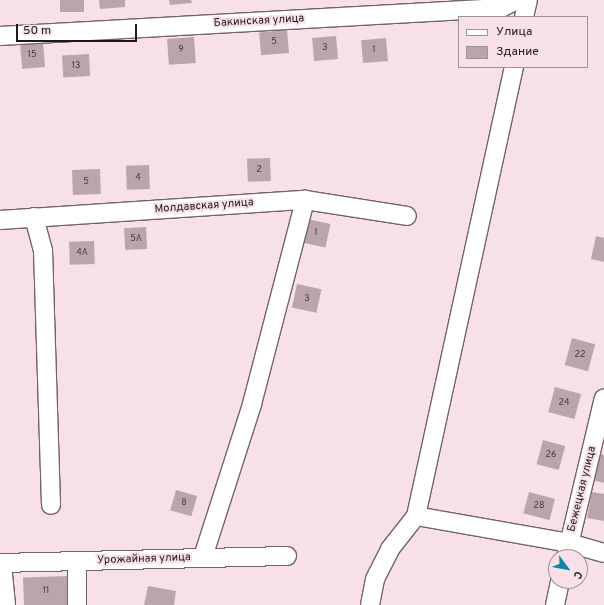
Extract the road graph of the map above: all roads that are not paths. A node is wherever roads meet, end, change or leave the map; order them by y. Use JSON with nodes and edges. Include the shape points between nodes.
{"nodes":[{"id":1,"x":517,"y":0,"type":"edge"},
{"id":2,"x":528,"y":0,"type":"edge"},
{"id":3,"x":524,"y":16,"type":"edge"},
{"id":4,"x":0,"y":36,"type":"edge"},
{"id":5,"x":514,"y":68,"type":"edge"},
{"id":6,"x":304,"y":200,"type":"junction"},
{"id":7,"x":407,"y":216,"type":"dead end"},
{"id":8,"x":34,"y":217,"type":"junction"},
{"id":9,"x":0,"y":220,"type":"edge"},
{"id":10,"x":604,"y":398,"type":"edge"},
{"id":11,"x":51,"y":505,"type":"dead end"},
{"id":12,"x":416,"y":516,"type":"junction"},
{"id":13,"x":563,"y":549,"type":"edge"},
{"id":14,"x":567,"y":549,"type":"edge"},
{"id":15,"x":588,"y":552,"type":"edge"},
{"id":16,"x":604,"y":553,"type":"edge"},
{"id":17,"x":287,"y":556,"type":"dead end"},
{"id":18,"x":203,"y":557,"type":"junction"},
{"id":19,"x":77,"y":561,"type":"junction"},
{"id":20,"x":1,"y":564,"type":"edge"},
{"id":21,"x":558,"y":589,"type":"edge"},
{"id":22,"x":6,"y":605,"type":"edge"},
{"id":23,"x":77,"y":605,"type":"edge"},
{"id":24,"x":370,"y":605,"type":"edge"},
{"id":25,"x":555,"y":605,"type":"edge"}],
"edges":[{"from":1,"to":4,"type":"street","name":"Бакинская улица","via":[[501,8]]},
{"from":2,"to":3,"type":"street"},
{"from":5,"to":12,"type":"street"},
{"from":6,"to":7,"type":"street","name":"Молдавская улица"},
{"from":6,"to":8,"type":"street","name":"Молдавская улица"},
{"from":6,"to":18,"type":"street","via":[[252,404]]},
{"from":8,"to":9,"type":"street","name":"Молдавская улица"},
{"from":8,"to":11,"type":"street","via":[[44,250]]},
{"from":10,"to":14,"type":"street","name":"Бежецкая улица"},
{"from":12,"to":13,"type":"street"},
{"from":12,"to":24,"type":"street","via":[[390,549],[375,579]]},
{"from":15,"to":16,"type":"street"},
{"from":17,"to":18,"type":"street","name":"Урожайная улица"},
{"from":18,"to":19,"type":"street","name":"Урожайная улица"},
{"from":19,"to":20,"type":"street","name":"Урожайная улица"},
{"from":19,"to":23,"type":"street"},
{"from":20,"to":22,"type":"street"},
{"from":21,"to":25,"type":"street"}]}
